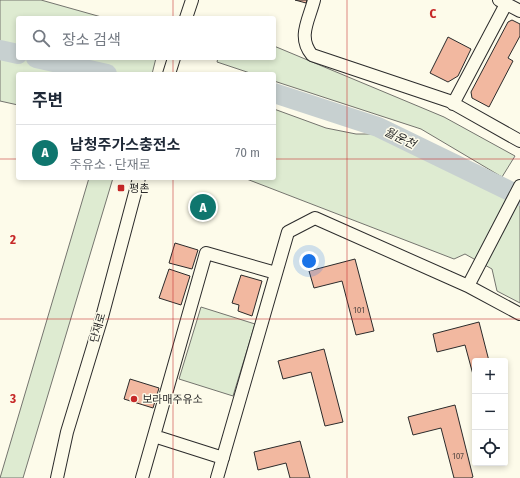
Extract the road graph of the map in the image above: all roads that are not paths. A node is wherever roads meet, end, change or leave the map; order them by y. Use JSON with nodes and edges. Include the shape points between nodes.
{"nodes":[{"id":1,"x":192,"y":0,"type":"edge"},
{"id":2,"x":314,"y":0,"type":"edge"},
{"id":3,"x":502,"y":2,"type":"edge"},
{"id":4,"x":520,"y":11,"type":"edge"},
{"id":5,"x":187,"y":16,"type":"edge"},
{"id":6,"x":173,"y":60,"type":"edge"},
{"id":7,"x":170,"y":72,"type":"edge"},
{"id":8,"x":453,"y":104,"type":"junction"},
{"id":9,"x":520,"y":141,"type":"edge"},
{"id":10,"x":138,"y":180,"type":"edge"},
{"id":11,"x":520,"y":186,"type":"edge"},
{"id":12,"x":276,"y":273,"type":"junction"},
{"id":13,"x":468,"y":286,"type":"junction"},
{"id":14,"x":520,"y":314,"type":"edge"},
{"id":15,"x":154,"y":436,"type":"junction"},
{"id":16,"x":223,"y":458,"type":"junction"},
{"id":17,"x":57,"y":478,"type":"edge"},
{"id":18,"x":142,"y":478,"type":"edge"},
{"id":19,"x":217,"y":478,"type":"edge"}],
"edges":[{"from":1,"to":5,"type":"street"},
{"from":2,"to":8,"type":"street","via":[[303,39],[312,55]]},
{"from":3,"to":4,"type":"street"},
{"from":3,"to":8,"type":"street"},
{"from":6,"to":7,"type":"street"},
{"from":8,"to":9,"type":"street"},
{"from":10,"to":17,"type":"street","name":"단재로","via":[[102,316],[67,432]]},
{"from":11,"to":13,"type":"street"},
{"from":12,"to":13,"type":"street","via":[[288,232],[315,218]]},
{"from":12,"to":15,"type":"street","via":[[206,253]]},
{"from":12,"to":16,"type":"street"},
{"from":13,"to":14,"type":"street"},
{"from":15,"to":16,"type":"street"},
{"from":15,"to":18,"type":"street"},
{"from":16,"to":19,"type":"street"}]}
